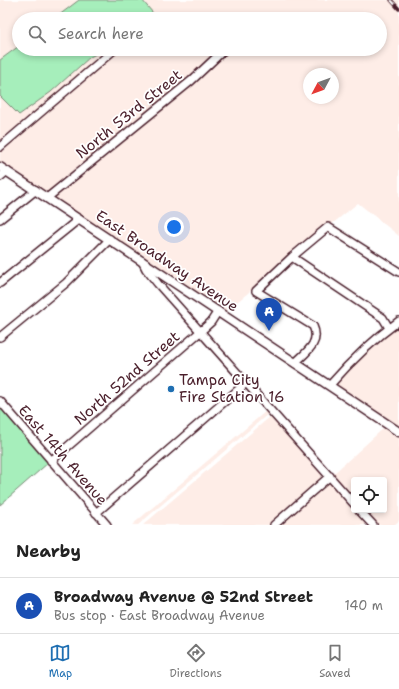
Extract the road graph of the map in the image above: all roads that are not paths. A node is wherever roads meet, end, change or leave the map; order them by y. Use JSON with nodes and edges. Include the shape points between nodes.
{"nodes":[{"id":1,"x":107,"y":56,"type":"edge"},
{"id":2,"x":218,"y":56,"type":"edge"},
{"id":3,"x":0,"y":147,"type":"edge"},
{"id":4,"x":3,"y":169,"type":"edge"},
{"id":5,"x":0,"y":177,"type":"edge"},
{"id":6,"x":36,"y":190,"type":"junction"},
{"id":7,"x":47,"y":198,"type":"junction"},
{"id":8,"x":0,"y":219,"type":"edge"},
{"id":9,"x":79,"y":219,"type":"junction"},
{"id":10,"x":110,"y":239,"type":"junction"},
{"id":11,"x":292,"y":257,"type":"junction"},
{"id":12,"x":141,"y":259,"type":"junction"},
{"id":13,"x":399,"y":272,"type":"edge"},
{"id":14,"x":0,"y":283,"type":"edge"},
{"id":15,"x":218,"y":311,"type":"junction"},
{"id":16,"x":399,"y":321,"type":"edge"},
{"id":17,"x":389,"y":328,"type":"junction"},
{"id":18,"x":201,"y":331,"type":"junction"},
{"id":19,"x":0,"y":338,"type":"edge"},
{"id":20,"x":296,"y":363,"type":"junction"},
{"id":21,"x":246,"y":383,"type":"junction"},
{"id":22,"x":330,"y":385,"type":"junction"},
{"id":23,"x":0,"y":401,"type":"edge"},
{"id":24,"x":399,"y":432,"type":"edge"},
{"id":25,"x":51,"y":461,"type":"junction"},
{"id":26,"x":330,"y":476,"type":"junction"},
{"id":27,"x":351,"y":500,"type":"edge"},
{"id":28,"x":96,"y":513,"type":"junction"},
{"id":29,"x":362,"y":513,"type":"edge"},
{"id":30,"x":107,"y":525,"type":"edge"},
{"id":31,"x":274,"y":525,"type":"edge"},
{"id":32,"x":372,"y":525,"type":"edge"}],
"edges":[{"from":1,"to":3,"type":"street"},
{"from":2,"to":7,"type":"street","name":"North 53rd Street","via":[[191,81]]},
{"from":4,"to":5,"type":"street"},
{"from":4,"to":6,"type":"street","name":"East Broadway Avenue"},
{"from":6,"to":7,"type":"street","name":"East Broadway Avenue"},
{"from":6,"to":8,"type":"street"},
{"from":7,"to":9,"type":"street","name":"East Broadway Avenue"},
{"from":9,"to":10,"type":"street","name":"East Broadway Avenue"},
{"from":9,"to":14,"type":"street"},
{"from":10,"to":12,"type":"street","name":"East Broadway Avenue"},
{"from":10,"to":19,"type":"street","via":[[66,282]]},
{"from":11,"to":13,"type":"street","via":[[328,227]]},
{"from":11,"to":17,"type":"street","via":[[383,318]]},
{"from":11,"to":20,"type":"street","via":[[256,291],[313,326],[316,340]]},
{"from":12,"to":15,"type":"street","name":"East Broadway Avenue"},
{"from":12,"to":18,"type":"street","via":[[146,269]]},
{"from":15,"to":18,"type":"street","name":"North 52nd Street"},
{"from":15,"to":20,"type":"street","name":"East Broadway Avenue"},
{"from":16,"to":17,"type":"street"},
{"from":17,"to":22,"type":"street"},
{"from":18,"to":21,"type":"street"},
{"from":18,"to":25,"type":"street","name":"North 52nd Street"},
{"from":20,"to":22,"type":"street","name":"East Broadway Avenue"},
{"from":21,"to":26,"type":"street"},
{"from":21,"to":28,"type":"street"},
{"from":22,"to":24,"type":"street","name":"East Broadway Avenue"},
{"from":23,"to":25,"type":"street","name":"East 14th Avenue"},
{"from":25,"to":28,"type":"street","name":"East 14th Avenue"},
{"from":26,"to":27,"type":"street"},
{"from":26,"to":31,"type":"street"},
{"from":28,"to":30,"type":"street","name":"East 14th Avenue"},
{"from":29,"to":32,"type":"street"}]}
